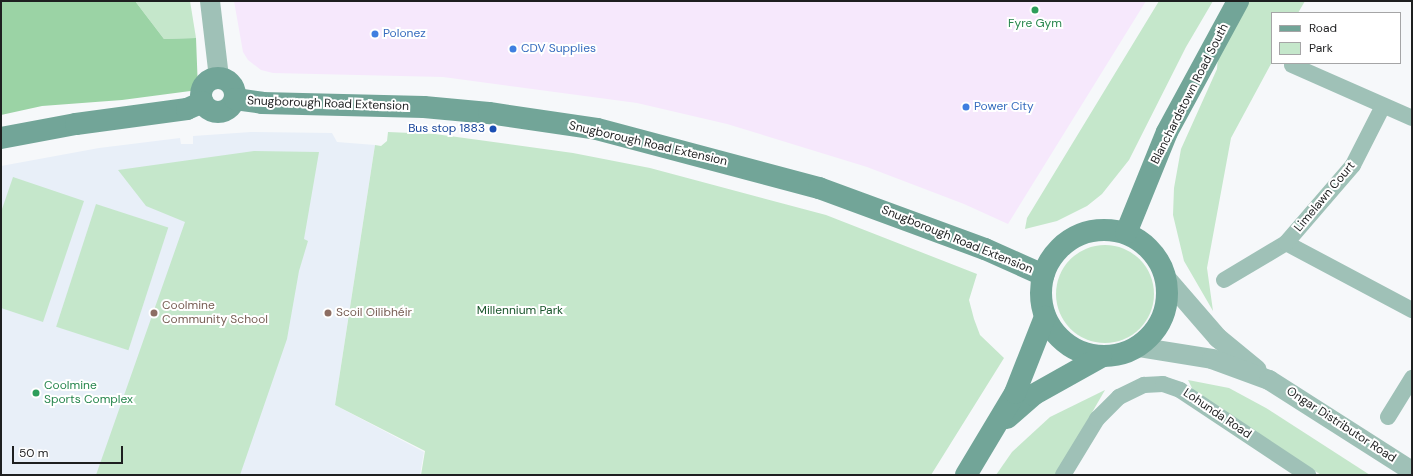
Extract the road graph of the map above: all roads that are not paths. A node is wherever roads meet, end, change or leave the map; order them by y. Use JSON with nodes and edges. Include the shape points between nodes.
{"nodes":[{"id":1,"x":210,"y":1,"type":"edge"},
{"id":2,"x":1238,"y":1,"type":"edge"},
{"id":3,"x":1292,"y":65,"type":"dead end"},
{"id":4,"x":219,"y":78,"type":"junction"},
{"id":5,"x":235,"y":99,"type":"junction"},
{"id":6,"x":203,"y":102,"type":"junction"},
{"id":7,"x":1383,"y":106,"type":"junction"},
{"id":8,"x":1412,"y":118,"type":"edge"},
{"id":9,"x":1,"y":138,"type":"edge"},
{"id":10,"x":1126,"y":233,"type":"junction"},
{"id":11,"x":1286,"y":243,"type":"junction"},
{"id":12,"x":1043,"y":275,"type":"junction"},
{"id":13,"x":1166,"y":278,"type":"junction"},
{"id":14,"x":1224,"y":280,"type":"dead end"},
{"id":15,"x":1412,"y":310,"type":"edge"},
{"id":16,"x":1045,"y":317,"type":"junction"},
{"id":17,"x":1138,"y":347,"type":"junction"},
{"id":18,"x":1101,"y":357,"type":"junction"},
{"id":19,"x":1412,"y":378,"type":"edge"},
{"id":20,"x":1270,"y":380,"type":"junction"},
{"id":21,"x":1388,"y":417,"type":"dead end"},
{"id":22,"x":994,"y":429,"type":"junction"},
{"id":23,"x":1412,"y":471,"type":"edge"},
{"id":24,"x":966,"y":475,"type":"edge"},
{"id":25,"x":1063,"y":475,"type":"edge"},
{"id":26,"x":1308,"y":475,"type":"edge"}],
"edges":[{"from":1,"to":4,"type":"street"},
{"from":2,"to":10,"type":"main road","name":"Blanchardstown Road South","via":[[1168,132]]},
{"from":3,"to":7,"type":"street"},
{"from":4,"to":5,"type":"main road","via":[[226,80],[233,88]]},
{"from":4,"to":6,"type":"main road","via":[[205,84]]},
{"from":5,"to":6,"type":"main road","via":[[230,107],[216,112],[207,108]]},
{"from":5,"to":12,"type":"main road","name":"Snugborough Road Extension","via":[[262,103],[424,107],[489,113],[597,129],[819,188],[985,249]]},
{"from":6,"to":9,"type":"main road","via":[[180,110],[76,124]]},
{"from":7,"to":8,"type":"street"},
{"from":7,"to":11,"type":"street","name":"Limelawn Court","via":[[1353,165]]},
{"from":10,"to":12,"type":"main road","via":[[1090,231],[1072,238],[1058,250]]},
{"from":10,"to":13,"type":"main road","via":[[1144,244],[1158,259]]},
{"from":11,"to":14,"type":"street","name":"Limelawn Court"},
{"from":11,"to":15,"type":"street","name":"Limelawn Court"},
{"from":12,"to":16,"type":"main road","via":[[1041,300]]},
{"from":13,"to":17,"type":"main road","via":[[1168,298],[1163,318],[1153,335]]},
{"from":13,"to":20,"type":"street","name":"Ongar Distributor Road","via":[[1218,338]]},
{"from":16,"to":18,"type":"main road","via":[[1054,332],[1067,344],[1082,353]]},
{"from":16,"to":22,"type":"main road","via":[[1015,393]]},
{"from":17,"to":18,"type":"main road","via":[[1120,355]]},
{"from":17,"to":20,"type":"street","name":"Ongar Distributor Road","via":[[1212,359]]},
{"from":18,"to":22,"type":"main road","via":[[1033,395]]},
{"from":19,"to":21,"type":"street"},
{"from":20,"to":23,"type":"street","name":"Ongar Distributor Road"},
{"from":22,"to":24,"type":"main road"},
{"from":25,"to":26,"type":"street","name":"Lohunda Road","via":[[1097,419],[1119,397],[1144,385],[1163,384],[1180,390]]}]}
